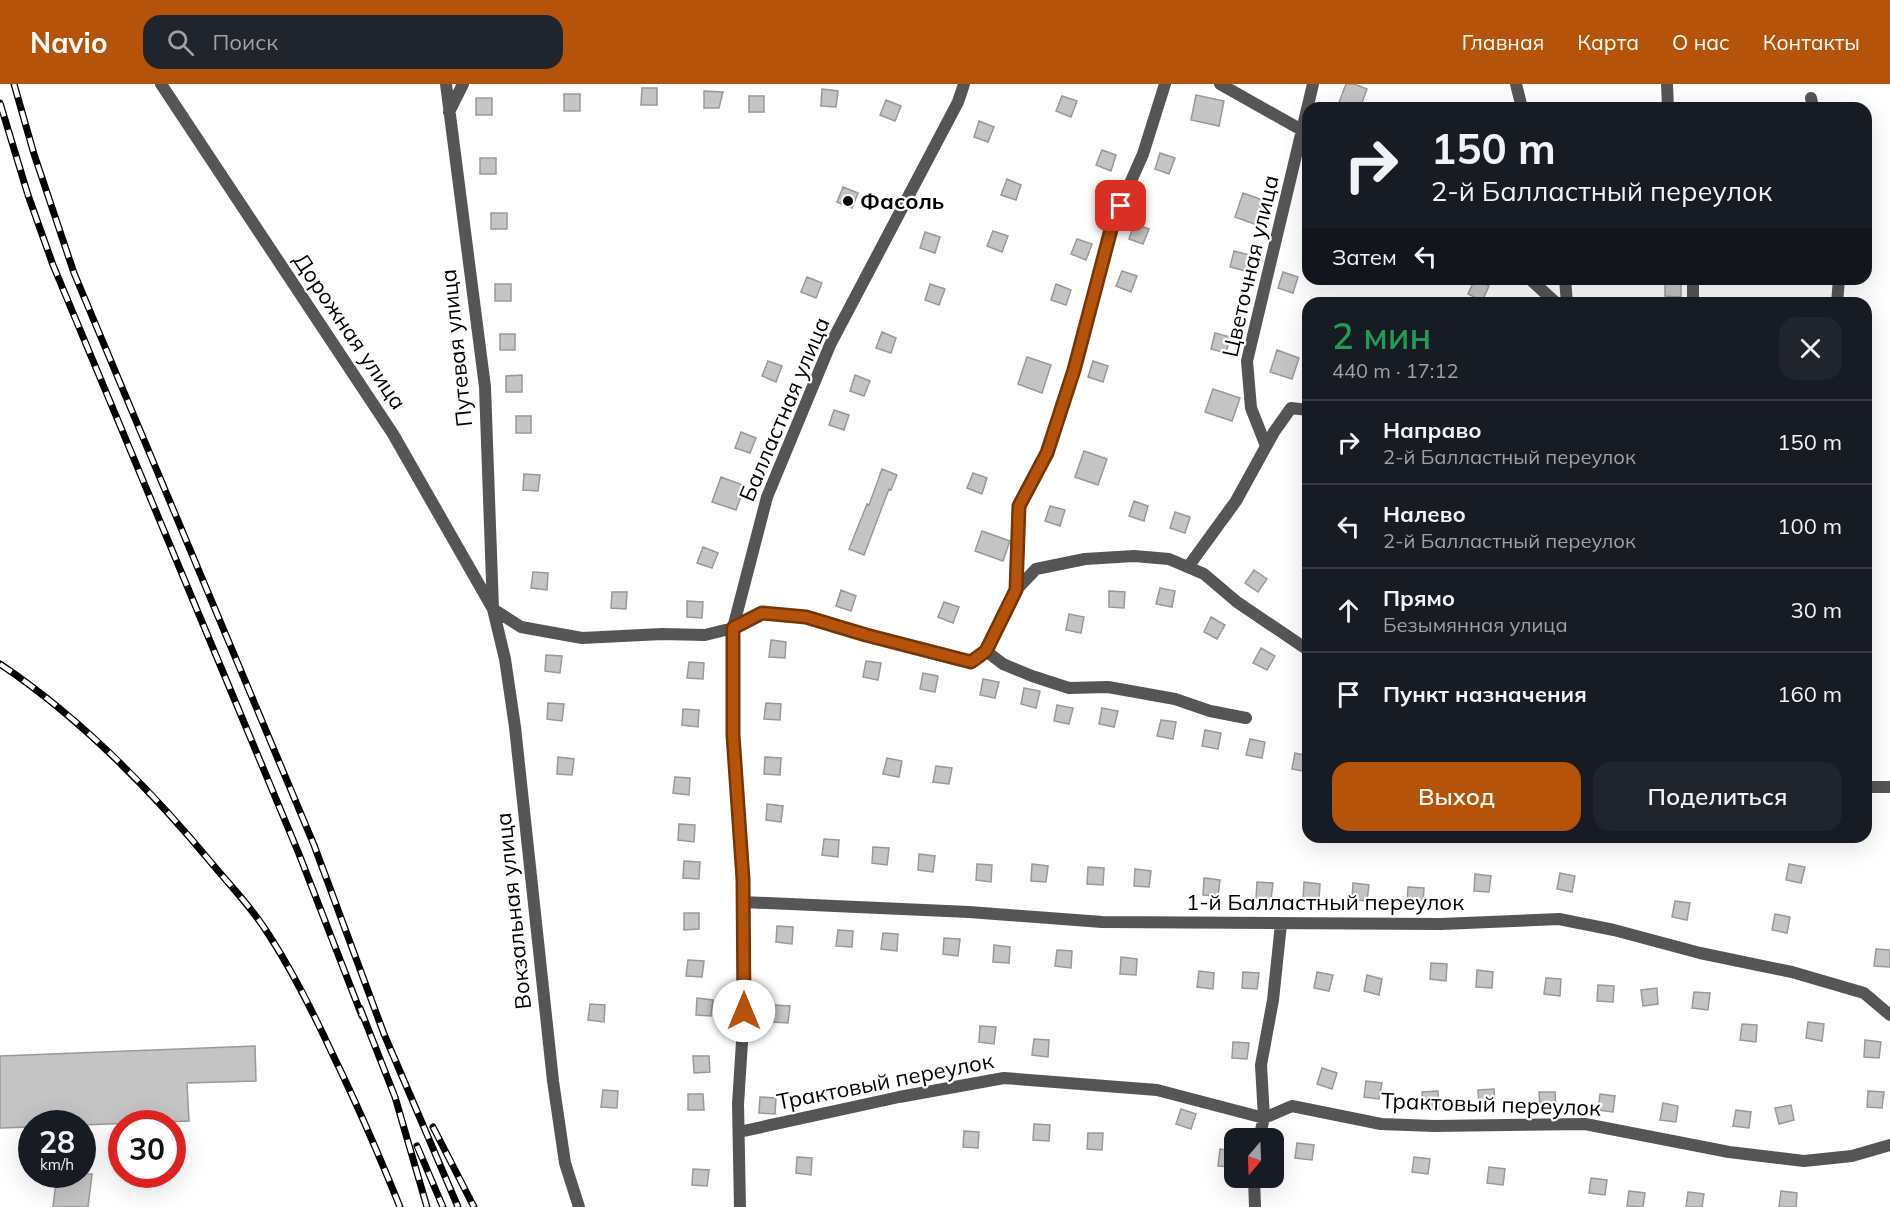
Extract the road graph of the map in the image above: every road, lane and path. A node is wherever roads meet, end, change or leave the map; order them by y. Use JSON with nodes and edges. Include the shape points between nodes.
{"nodes":[{"id":1,"x":161,"y":84,"type":"edge"},
{"id":2,"x":446,"y":84,"type":"edge"},
{"id":3,"x":463,"y":84,"type":"edge"},
{"id":4,"x":964,"y":84,"type":"edge"},
{"id":5,"x":1165,"y":84,"type":"edge"},
{"id":6,"x":1220,"y":84,"type":"edge"},
{"id":7,"x":1313,"y":84,"type":"edge"},
{"id":8,"x":1516,"y":84,"type":"edge"},
{"id":9,"x":1667,"y":84,"type":"edge"},
{"id":10,"x":1310,"y":102,"type":"edge"},
{"id":11,"x":1520,"y":102,"type":"edge"},
{"id":12,"x":1668,"y":102,"type":"edge"},
{"id":13,"x":450,"y":112,"type":"junction"},
{"id":14,"x":1302,"y":130,"type":"edge"},
{"id":15,"x":1302,"y":144,"type":"edge"},
{"id":16,"x":1536,"y":285,"type":"edge"},
{"id":17,"x":1550,"y":297,"type":"edge"},
{"id":18,"x":1302,"y":409,"type":"edge"},
{"id":19,"x":1266,"y":446,"type":"junction"},
{"id":20,"x":1188,"y":567,"type":"junction"},
{"id":21,"x":1016,"y":590,"type":"junction"},
{"id":22,"x":493,"y":609,"type":"junction"},
{"id":23,"x":733,"y":628,"type":"junction"},
{"id":24,"x":1302,"y":646,"type":"edge"},
{"id":25,"x":986,"y":651,"type":"junction"},
{"id":26,"x":1246,"y":718,"type":"dead end"},
{"id":27,"x":1872,"y":787,"type":"edge"},
{"id":28,"x":1890,"y":787,"type":"edge"},
{"id":29,"x":743,"y":902,"type":"junction"},
{"id":30,"x":1281,"y":924,"type":"junction"},
{"id":31,"x":1890,"y":1015,"type":"edge"},
{"id":32,"x":1264,"y":1118,"type":"junction"},
{"id":33,"x":1262,"y":1128,"type":"edge"},
{"id":34,"x":739,"y":1132,"type":"junction"},
{"id":35,"x":1890,"y":1145,"type":"edge"},
{"id":36,"x":1254,"y":1188,"type":"edge"},
{"id":37,"x":579,"y":1207,"type":"edge"},
{"id":38,"x":740,"y":1207,"type":"edge"},
{"id":39,"x":1255,"y":1207,"type":"edge"}],
"edges":[{"from":1,"to":22,"type":"street","name":"Дорожная улица","via":[[393,434]]},
{"from":2,"to":13,"type":"street","name":"Путевая улица"},
{"from":3,"to":13,"type":"street"},
{"from":4,"to":23,"type":"street","name":"Балластная улица","via":[[830,345],[767,497]]},
{"from":5,"to":21,"type":"street","via":[[1143,154],[1113,222],[1074,370],[1047,453],[1019,506]]},
{"from":6,"to":14,"type":"street"},
{"from":7,"to":10,"type":"street","name":"Цветочная улица"},
{"from":8,"to":11,"type":"street"},
{"from":9,"to":12,"type":"street"},
{"from":13,"to":22,"type":"street","name":"Путевая улица","via":[[485,387]]},
{"from":15,"to":19,"type":"street","name":"Цветочная улица","via":[[1247,361],[1251,408]]},
{"from":16,"to":17,"type":"street"},
{"from":18,"to":19,"type":"street","via":[[1291,408]]},
{"from":19,"to":20,"type":"street","via":[[1236,501]]},
{"from":20,"to":21,"type":"street","via":[[1169,559],[1145,557],[1085,559],[1036,569]]},
{"from":20,"to":24,"type":"street","via":[[1204,574],[1237,602]]},
{"from":21,"to":25,"type":"street"},
{"from":22,"to":23,"type":"street","via":[[521,627],[582,638],[705,635]]},
{"from":22,"to":37,"type":"street","name":"Вокзальная улица","via":[[505,659],[514,727],[553,1081],[565,1163]]},
{"from":23,"to":25,"type":"street","via":[[762,613],[806,617],[971,662]]},
{"from":23,"to":29,"type":"street","name":"Балластная улица","via":[[733,735]]},
{"from":25,"to":26,"type":"street","via":[[1003,664],[1069,688],[1108,687]]},
{"from":27,"to":28,"type":"street"},
{"from":29,"to":30,"type":"street","name":"1-й Балластный переулок","via":[[1102,922]]},
{"from":29,"to":34,"type":"street","name":"Балластная улица"},
{"from":30,"to":31,"type":"street","name":"1-й Балластный переулок","via":[[1558,919],[1864,993]]},
{"from":30,"to":32,"type":"street","via":[[1261,1065]]},
{"from":32,"to":33,"type":"street"},
{"from":32,"to":34,"type":"street","name":"Трактовый переулок","via":[[1157,1090],[1004,1078]]},
{"from":32,"to":35,"type":"street","name":"Трактовый переулок","via":[[1292,1106],[1381,1124],[1585,1124],[1729,1152],[1804,1161],[1852,1156]]},
{"from":34,"to":38,"type":"street","name":"Балластная улица"},
{"from":36,"to":39,"type":"street"}]}
